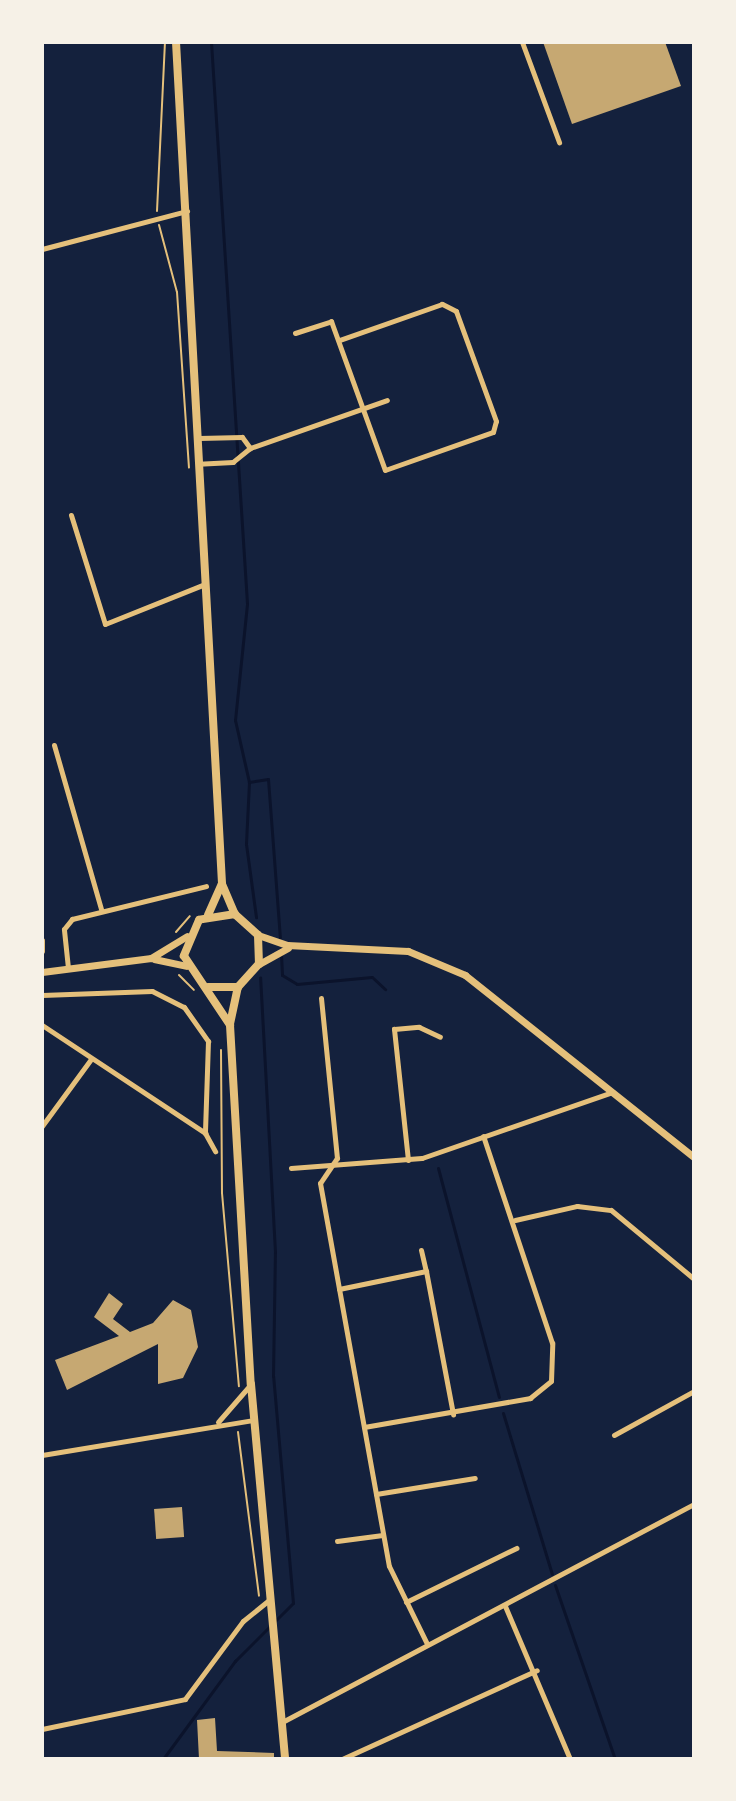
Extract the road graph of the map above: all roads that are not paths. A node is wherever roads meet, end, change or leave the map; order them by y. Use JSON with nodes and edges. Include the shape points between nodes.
{"nodes":[{"id":1,"x":176,"y":42,"type":"edge"},
{"id":2,"x":522,"y":42,"type":"edge"},
{"id":3,"x":559,"y":142,"type":"dead end"},
{"id":4,"x":187,"y":211,"type":"junction"},
{"id":5,"x":42,"y":249,"type":"edge"},
{"id":6,"x":295,"y":333,"type":"dead end"},
{"id":7,"x":339,"y":340,"type":"junction"},
{"id":8,"x":387,"y":400,"type":"dead end"},
{"id":9,"x":363,"y":408,"type":"junction"},
{"id":10,"x":197,"y":438,"type":"junction"},
{"id":11,"x":250,"y":448,"type":"junction"},
{"id":12,"x":198,"y":465,"type":"junction"},
{"id":13,"x":71,"y":515,"type":"dead end"},
{"id":14,"x":205,"y":587,"type":"junction"},
{"id":15,"x":54,"y":745,"type":"dead end"},
{"id":16,"x":222,"y":884,"type":"junction"},
{"id":17,"x":206,"y":886,"type":"dead end"},
{"id":18,"x":101,"y":909,"type":"junction"},
{"id":19,"x":203,"y":913,"type":"junction"},
{"id":20,"x":235,"y":914,"type":"junction"},
{"id":21,"x":258,"y":935,"type":"junction"},
{"id":22,"x":187,"y":936,"type":"junction"},
{"id":23,"x":42,"y":940,"type":"edge"},
{"id":24,"x":298,"y":946,"type":"junction"},
{"id":25,"x":42,"y":951,"type":"edge"},
{"id":26,"x":171,"y":957,"type":"junction"},
{"id":27,"x":259,"y":964,"type":"junction"},
{"id":28,"x":186,"y":966,"type":"junction"},
{"id":29,"x":68,"y":969,"type":"junction"},
{"id":30,"x":42,"y":972,"type":"edge"},
{"id":31,"x":208,"y":987,"type":"junction"},
{"id":32,"x":238,"y":987,"type":"junction"},
{"id":33,"x":42,"y":995,"type":"edge"},
{"id":34,"x":321,"y":998,"type":"dead end"},
{"id":35,"x":42,"y":1025,"type":"edge"},
{"id":36,"x":230,"y":1025,"type":"junction"},
{"id":37,"x":440,"y":1037,"type":"dead end"},
{"id":38,"x":91,"y":1059,"type":"junction"},
{"id":39,"x":613,"y":1092,"type":"junction"},
{"id":40,"x":42,"y":1126,"type":"edge"},
{"id":41,"x":205,"y":1133,"type":"junction"},
{"id":42,"x":483,"y":1136,"type":"junction"},
{"id":43,"x":215,"y":1151,"type":"dead end"},
{"id":44,"x":694,"y":1157,"type":"edge"},
{"id":45,"x":408,"y":1160,"type":"junction"},
{"id":46,"x":291,"y":1168,"type":"dead end"},
{"id":47,"x":327,"y":1170,"type":"junction"},
{"id":48,"x":515,"y":1220,"type":"junction"},
{"id":49,"x":421,"y":1250,"type":"dead end"},
{"id":50,"x":426,"y":1271,"type":"junction"},
{"id":51,"x":694,"y":1279,"type":"edge"},
{"id":52,"x":339,"y":1289,"type":"junction"},
{"id":53,"x":251,"y":1384,"type":"junction"},
{"id":54,"x":694,"y":1391,"type":"edge"},
{"id":55,"x":453,"y":1414,"type":"junction"},
{"id":56,"x":254,"y":1420,"type":"junction"},
{"id":57,"x":218,"y":1422,"type":"junction"},
{"id":58,"x":364,"y":1427,"type":"junction"},
{"id":59,"x":614,"y":1435,"type":"dead end"},
{"id":60,"x":42,"y":1455,"type":"edge"},
{"id":61,"x":475,"y":1478,"type":"dead end"},
{"id":62,"x":376,"y":1494,"type":"junction"},
{"id":63,"x":694,"y":1504,"type":"edge"},
{"id":64,"x":383,"y":1535,"type":"junction"},
{"id":65,"x":337,"y":1541,"type":"dead end"},
{"id":66,"x":516,"y":1548,"type":"dead end"},
{"id":67,"x":268,"y":1597,"type":"junction"},
{"id":68,"x":406,"y":1602,"type":"junction"},
{"id":69,"x":505,"y":1606,"type":"junction"},
{"id":70,"x":427,"y":1644,"type":"junction"},
{"id":71,"x":537,"y":1670,"type":"junction"},
{"id":72,"x":284,"y":1721,"type":"junction"},
{"id":73,"x":42,"y":1729,"type":"edge"},
{"id":74,"x":285,"y":1759,"type":"edge"},
{"id":75,"x":342,"y":1759,"type":"edge"},
{"id":76,"x":570,"y":1759,"type":"edge"}],
"edges":[{"from":1,"to":4,"type":"main road"},
{"from":2,"to":3,"type":"street"},
{"from":4,"to":5,"type":"street"},
{"from":4,"to":10,"type":"main road"},
{"from":6,"to":7,"type":"street","via":[[331,321]]},
{"from":7,"to":9,"type":"street"},
{"from":7,"to":9,"type":"street","via":[[442,304],[456,311],[496,421],[493,432],[385,470]]},
{"from":8,"to":9,"type":"street"},
{"from":9,"to":11,"type":"street"},
{"from":10,"to":11,"type":"street","via":[[242,437]]},
{"from":10,"to":12,"type":"main road"},
{"from":11,"to":12,"type":"street","via":[[233,462]]},
{"from":12,"to":14,"type":"main road"},
{"from":13,"to":14,"type":"street","via":[[105,624]]},
{"from":14,"to":16,"type":"main road"},
{"from":15,"to":18,"type":"street"},
{"from":16,"to":19,"type":"main road"},
{"from":16,"to":20,"type":"main road"},
{"from":17,"to":18,"type":"street"},
{"from":18,"to":29,"type":"street","via":[[72,919],[64,929]]},
{"from":19,"to":20,"type":"main road"},
{"from":19,"to":22,"type":"main road"},
{"from":20,"to":21,"type":"main road"},
{"from":21,"to":24,"type":"street"},
{"from":21,"to":27,"type":"main road"},
{"from":22,"to":26,"type":"street"},
{"from":22,"to":28,"type":"main road"},
{"from":23,"to":25,"type":"street"},
{"from":24,"to":27,"type":"street"},
{"from":24,"to":39,"type":"street","via":[[408,951],[465,975]]},
{"from":26,"to":28,"type":"street"},
{"from":26,"to":29,"type":"street"},
{"from":27,"to":32,"type":"main road"},
{"from":28,"to":31,"type":"main road"},
{"from":29,"to":30,"type":"street"},
{"from":31,"to":32,"type":"main road"},
{"from":31,"to":36,"type":"main road"},
{"from":32,"to":36,"type":"main road"},
{"from":33,"to":41,"type":"street","via":[[152,991],[184,1007],[208,1041]]},
{"from":34,"to":47,"type":"street","via":[[337,1158]]},
{"from":35,"to":38,"type":"street"},
{"from":36,"to":53,"type":"main road"},
{"from":37,"to":45,"type":"street","via":[[419,1027],[394,1029]]},
{"from":38,"to":40,"type":"street"},
{"from":38,"to":41,"type":"street"},
{"from":39,"to":42,"type":"street"},
{"from":39,"to":44,"type":"street"},
{"from":41,"to":43,"type":"street"},
{"from":42,"to":45,"type":"street"},
{"from":42,"to":48,"type":"street"},
{"from":45,"to":47,"type":"street"},
{"from":46,"to":47,"type":"street"},
{"from":47,"to":52,"type":"street","via":[[320,1183]]},
{"from":48,"to":51,"type":"street","via":[[577,1206],[611,1210]]},
{"from":48,"to":55,"type":"street","via":[[552,1343],[551,1381],[530,1398]]},
{"from":49,"to":50,"type":"street"},
{"from":50,"to":52,"type":"street"},
{"from":50,"to":55,"type":"street"},
{"from":52,"to":58,"type":"street"},
{"from":53,"to":56,"type":"main road"},
{"from":53,"to":57,"type":"street"},
{"from":54,"to":59,"type":"street"},
{"from":55,"to":58,"type":"street"},
{"from":56,"to":57,"type":"street"},
{"from":56,"to":67,"type":"main road"},
{"from":57,"to":60,"type":"street"},
{"from":58,"to":62,"type":"street"},
{"from":61,"to":62,"type":"street"},
{"from":62,"to":64,"type":"street"},
{"from":63,"to":69,"type":"street"},
{"from":64,"to":65,"type":"street"},
{"from":64,"to":68,"type":"street"},
{"from":66,"to":68,"type":"street"},
{"from":67,"to":72,"type":"main road"},
{"from":67,"to":73,"type":"street","via":[[243,1621],[185,1699]]},
{"from":68,"to":70,"type":"street"},
{"from":69,"to":70,"type":"street"},
{"from":69,"to":71,"type":"street"},
{"from":70,"to":72,"type":"street"},
{"from":71,"to":75,"type":"street"},
{"from":71,"to":76,"type":"street"},
{"from":72,"to":74,"type":"main road"}]}
